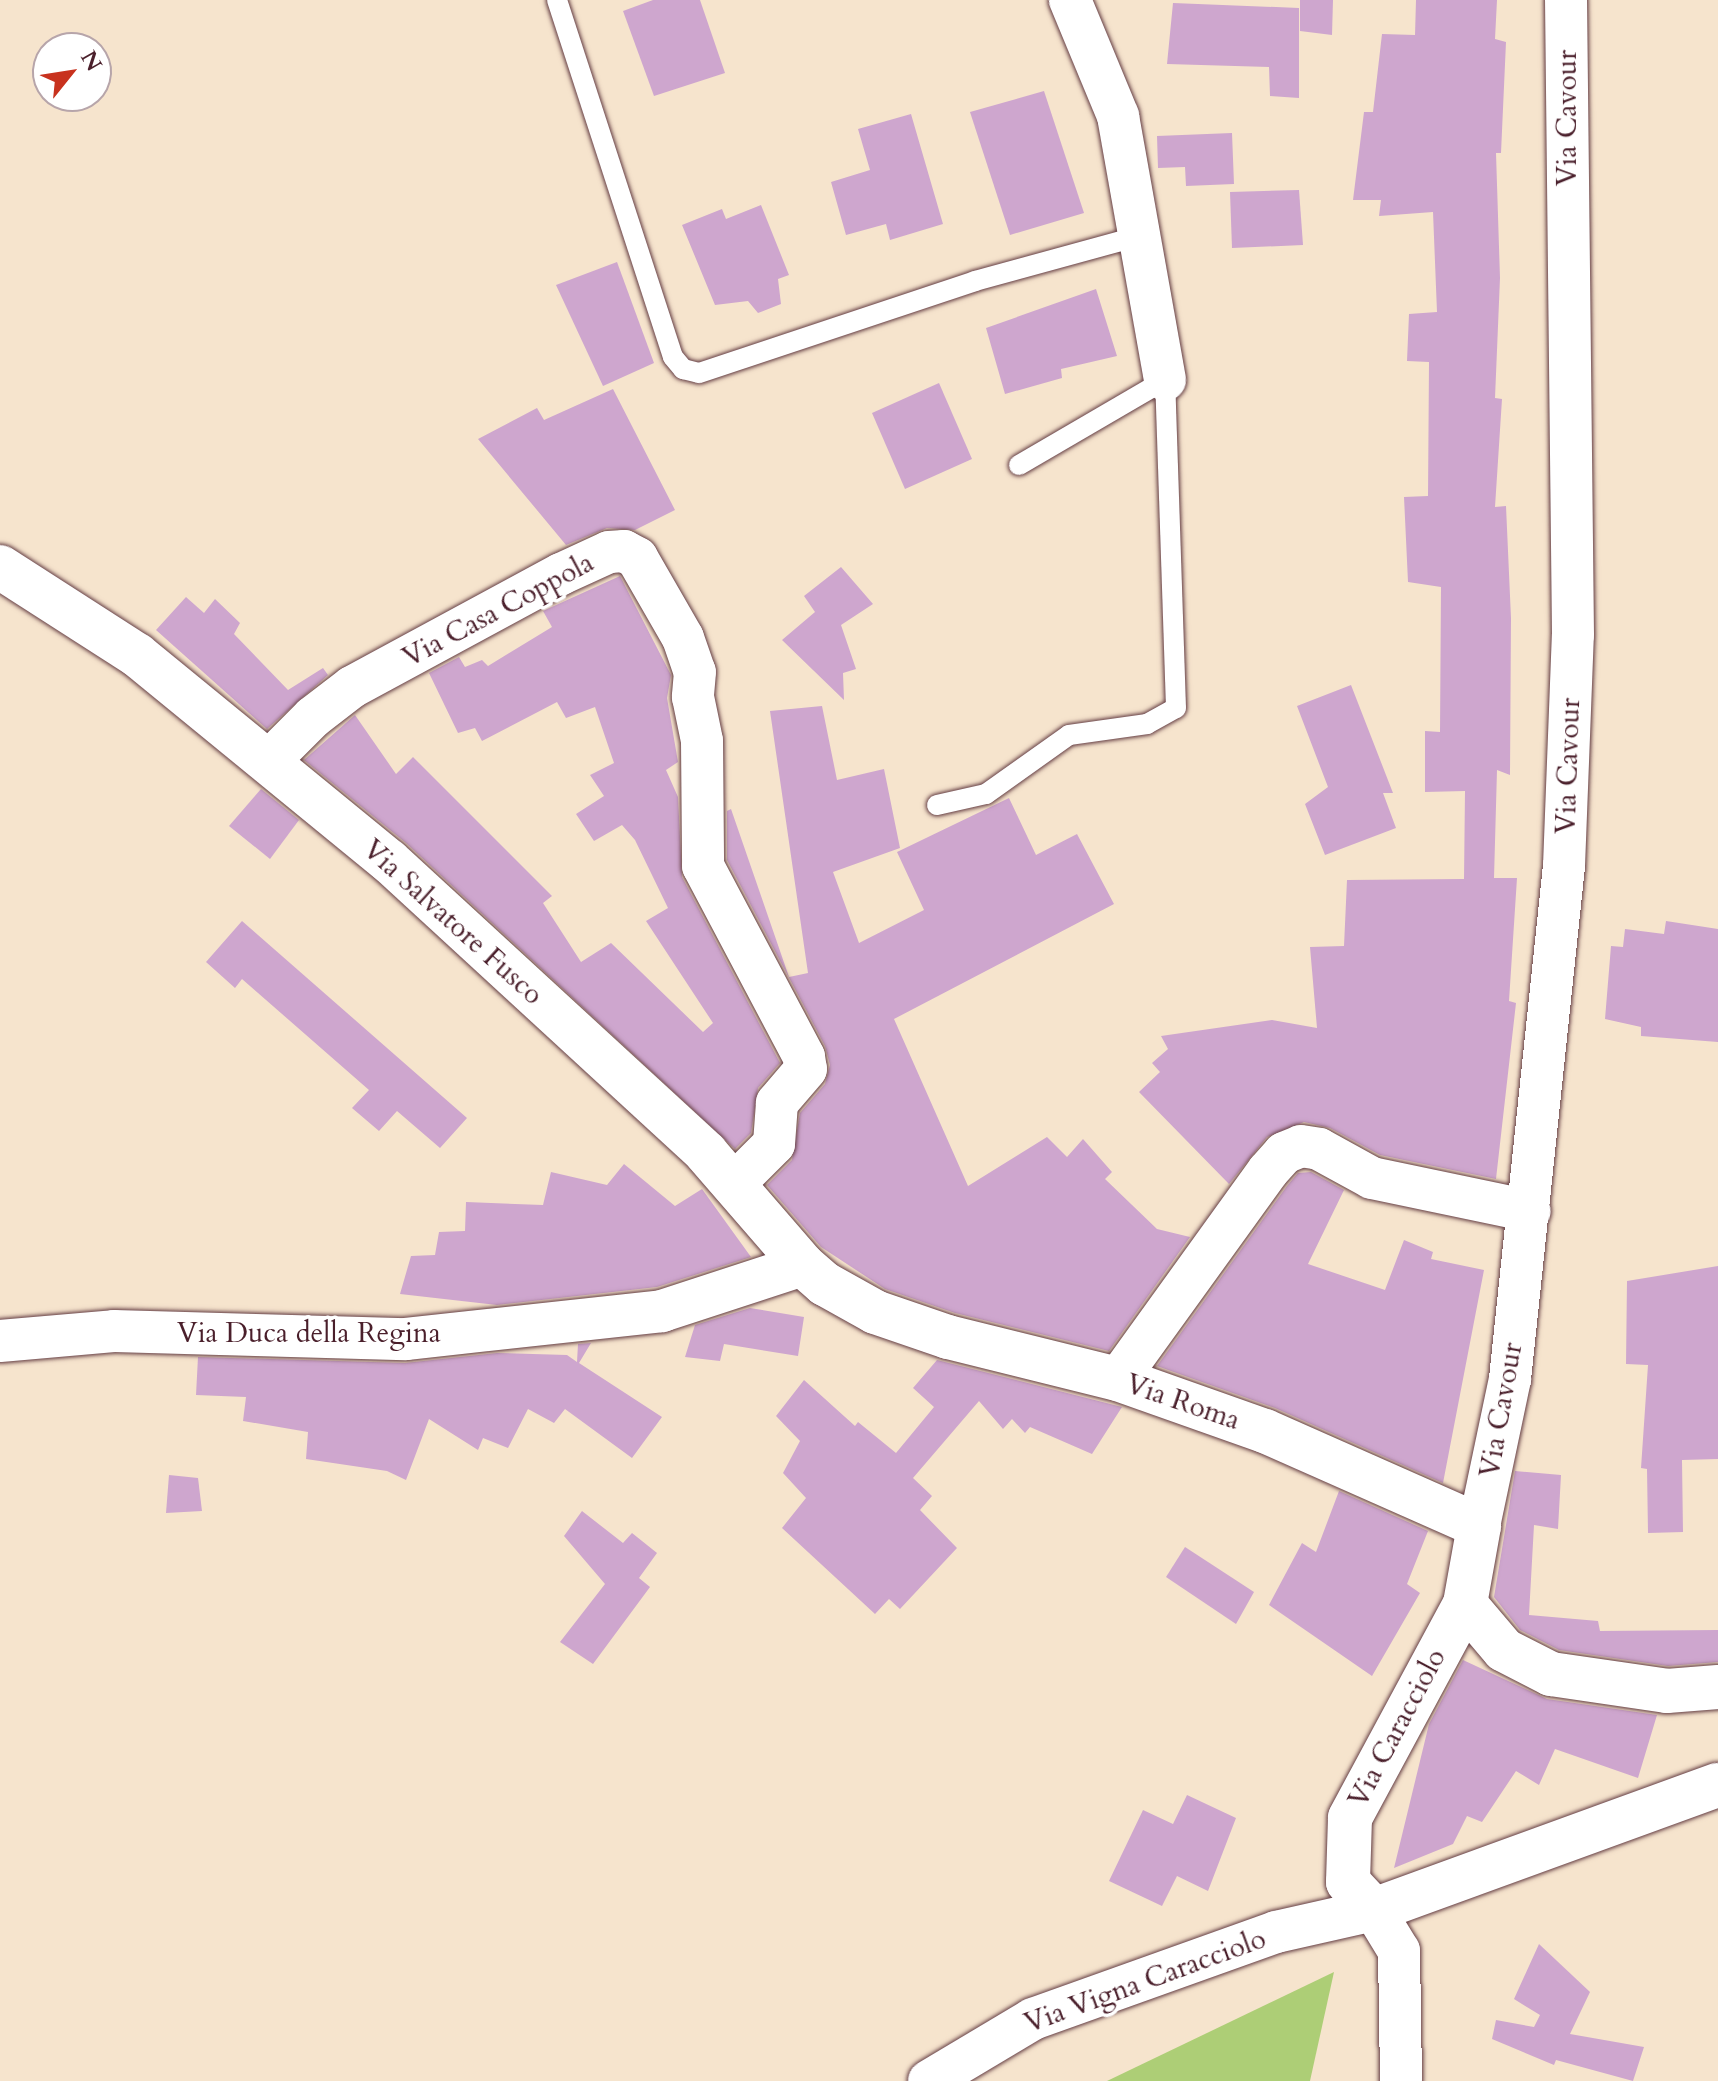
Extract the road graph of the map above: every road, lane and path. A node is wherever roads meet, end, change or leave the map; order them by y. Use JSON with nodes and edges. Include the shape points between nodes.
{"nodes":[{"id":1,"x":557,"y":0,"type":"edge"},
{"id":2,"x":1070,"y":0,"type":"edge"},
{"id":3,"x":1566,"y":0,"type":"edge"},
{"id":4,"x":1143,"y":235,"type":"junction"},
{"id":5,"x":1165,"y":380,"type":"junction"},
{"id":6,"x":1019,"y":465,"type":"dead end"},
{"id":7,"x":0,"y":567,"type":"edge"},
{"id":8,"x":269,"y":761,"type":"junction"},
{"id":9,"x":937,"y":805,"type":"dead end"},
{"id":10,"x":733,"y":1185,"type":"junction"},
{"id":11,"x":1530,"y":1211,"type":"junction"},
{"id":12,"x":803,"y":1265,"type":"junction"},
{"id":13,"x":875,"y":1312,"type":"joint"},
{"id":14,"x":0,"y":1341,"type":"edge"},
{"id":15,"x":1118,"y":1379,"type":"junction"},
{"id":16,"x":1479,"y":1526,"type":"junction"},
{"id":17,"x":1465,"y":1604,"type":"junction"},
{"id":18,"x":1718,"y":1687,"type":"edge"},
{"id":19,"x":1718,"y":1785,"type":"edge"},
{"id":20,"x":1374,"y":1910,"type":"junction"},
{"id":21,"x":929,"y":2081,"type":"edge"},
{"id":22,"x":1401,"y":2081,"type":"edge"}],
"edges":[{"from":1,"to":4,"type":"lane","via":[[673,357],[683,369],[699,373],[975,281]]},
{"from":2,"to":4,"type":"street","via":[[1118,116]]},
{"from":3,"to":11,"type":"street","name":"Via Cavour","via":[[1573,635],[1564,866]]},
{"from":4,"to":5,"type":"street"},
{"from":5,"to":6,"type":"lane"},
{"from":5,"to":9,"type":"lane","via":[[1176,708],[1147,724],[1069,735],[986,794]]},
{"from":7,"to":8,"type":"street","name":"Via Salvatore Fusco","via":[[137,655]]},
{"from":8,"to":10,"type":"street","name":"Via Salvatore Fusco","via":[[389,861],[706,1153]]},
{"from":8,"to":10,"type":"street","name":"Via Casa Coppola","via":[[352,687],[609,552],[624,551],[637,558],[683,638],[695,672],[693,697],[703,762],[703,866],[806,1069],[777,1103],[774,1144]]},
{"from":10,"to":12,"type":"street","name":"Via Salvatore Fusco"},
{"from":11,"to":15,"type":"street","via":[[1372,1178],[1319,1149],[1301,1146],[1284,1153],[1268,1171]]},
{"from":11,"to":16,"type":"street","name":"Via Cavour","via":[[1510,1379]]},
{"from":12,"to":13,"type":"street","name":"Via Salvatore Fusco"},
{"from":12,"to":14,"type":"street","name":"Via Duca della Regina","via":[[662,1311],[406,1339],[114,1331]]},
{"from":13,"to":15,"type":"street","name":"Via Roma","via":[[948,1337]]},
{"from":15,"to":16,"type":"street","name":"Via Roma","via":[[1265,1431]]},
{"from":16,"to":17,"type":"street","name":"Via Caracciolo"},
{"from":17,"to":18,"type":"street","via":[[1504,1650],[1551,1674],[1667,1691]]},
{"from":17,"to":20,"type":"street","name":"Via Caracciolo","via":[[1350,1818],[1348,1882]]},
{"from":19,"to":20,"type":"street"},
{"from":20,"to":21,"type":"street","name":"Via Vigna Caracciolo","via":[[1276,1932],[1033,2019]]},
{"from":20,"to":22,"type":"street","name":"Via Caracciolo","via":[[1399,1951]]}]}
